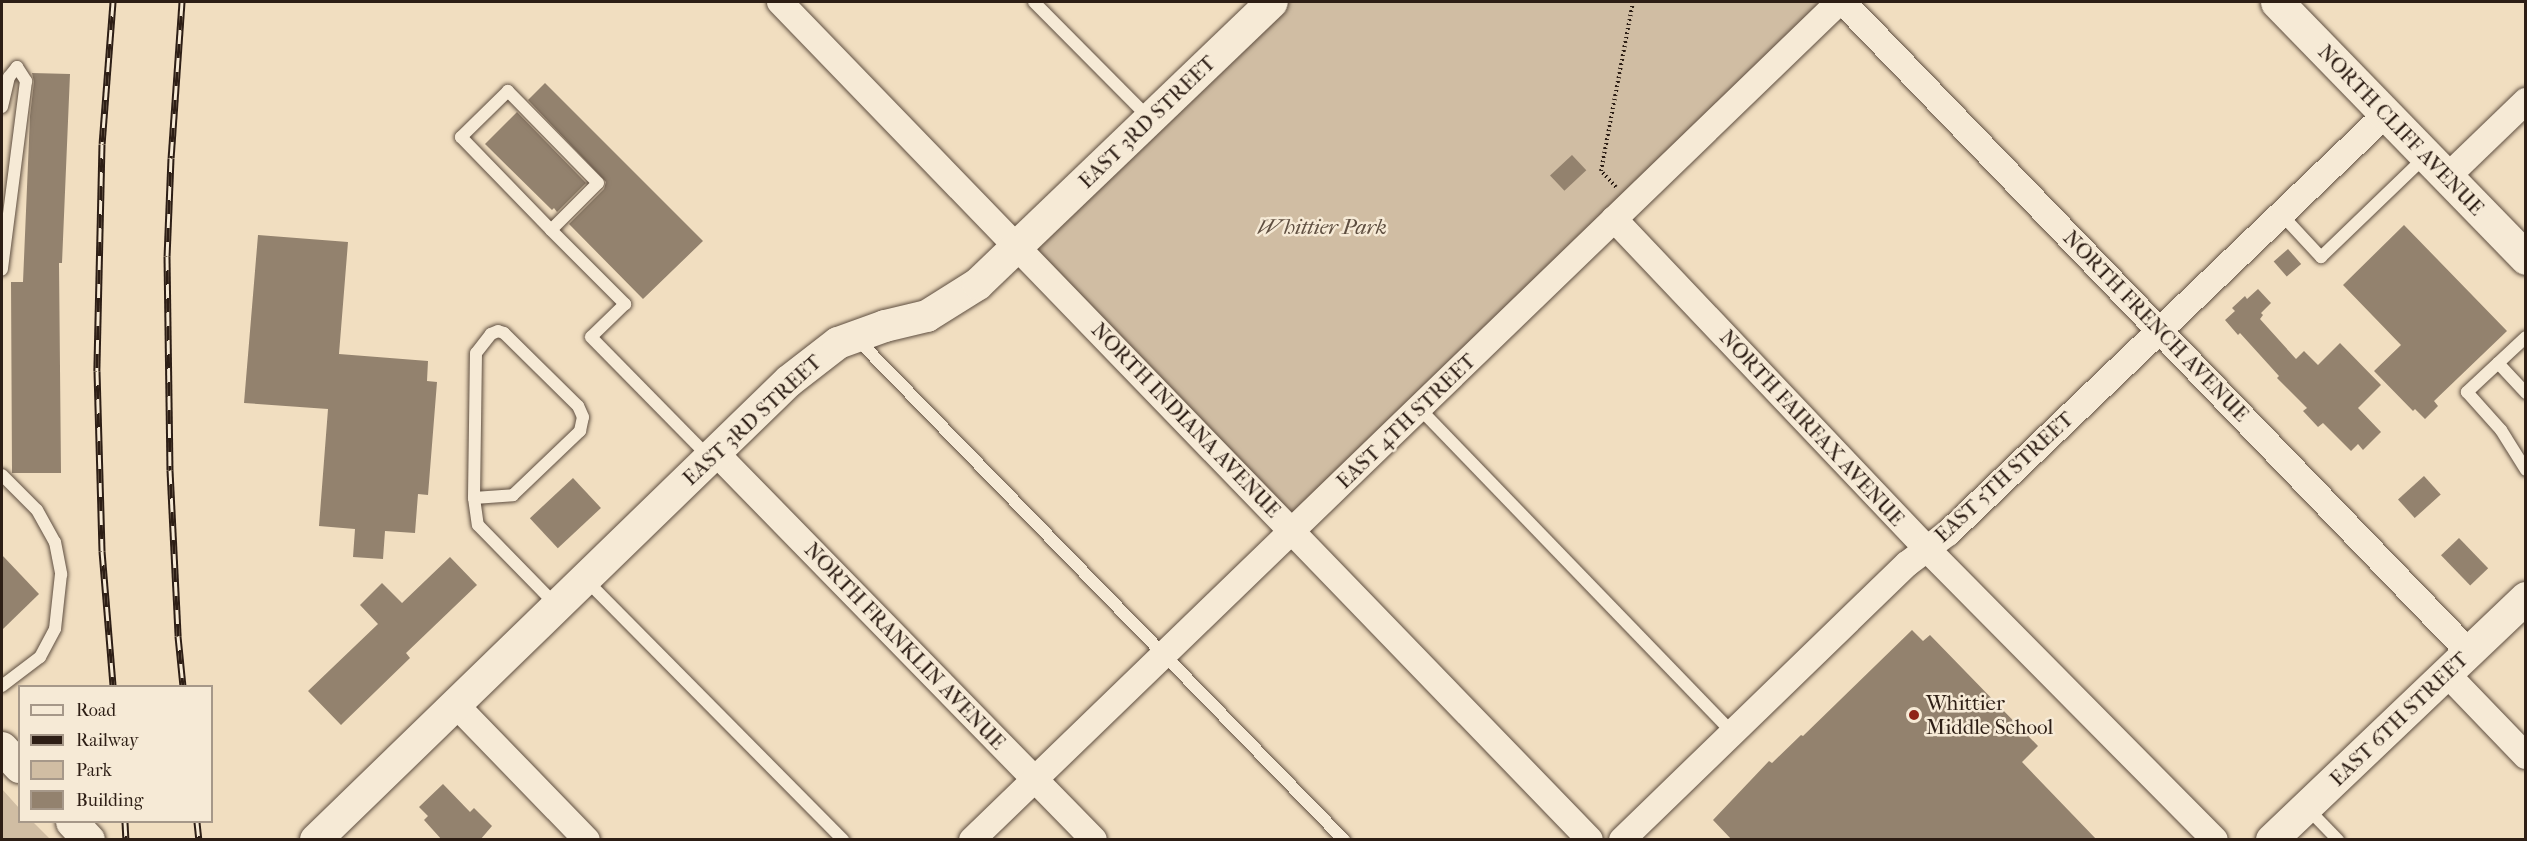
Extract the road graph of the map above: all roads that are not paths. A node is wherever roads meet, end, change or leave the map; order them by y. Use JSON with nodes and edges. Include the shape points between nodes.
{"nodes":[{"id":1,"x":780,"y":2,"type":"edge"},
{"id":2,"x":1034,"y":2,"type":"edge"},
{"id":3,"x":1272,"y":2,"type":"edge"},
{"id":4,"x":1841,"y":2,"type":"edge"},
{"id":5,"x":2277,"y":2,"type":"edge"},
{"id":6,"x":2526,"y":101,"type":"edge"},
{"id":7,"x":2,"y":107,"type":"edge"},
{"id":8,"x":2386,"y":114,"type":"junction"},
{"id":9,"x":1150,"y":119,"type":"junction"},
{"id":10,"x":2437,"y":166,"type":"junction"},
{"id":11,"x":1622,"y":211,"type":"junction"},
{"id":12,"x":2280,"y":214,"type":"junction"},
{"id":13,"x":551,"y":230,"type":"junction"},
{"id":14,"x":1018,"y":246,"type":"junction"},
{"id":15,"x":2526,"y":258,"type":"edge"},
{"id":16,"x":2,"y":269,"type":"edge"},
{"id":17,"x":2161,"y":329,"type":"junction"},
{"id":18,"x":854,"y":336,"type":"junction"},
{"id":19,"x":2526,"y":337,"type":"edge"},
{"id":20,"x":2498,"y":363,"type":"junction"},
{"id":21,"x":2526,"y":393,"type":"edge"},
{"id":22,"x":1419,"y":408,"type":"junction"},
{"id":23,"x":712,"y":455,"type":"junction"},
{"id":24,"x":2526,"y":470,"type":"edge"},
{"id":25,"x":2,"y":475,"type":"edge"},
{"id":26,"x":474,"y":498,"type":"junction"},
{"id":27,"x":1292,"y":530,"type":"junction"},
{"id":28,"x":1927,"y":549,"type":"junction"},
{"id":29,"x":585,"y":578,"type":"junction"},
{"id":30,"x":2526,"y":598,"type":"edge"},
{"id":31,"x":556,"y":606,"type":"junction"},
{"id":32,"x":2469,"y":652,"type":"junction"},
{"id":33,"x":1164,"y":654,"type":"junction"},
{"id":34,"x":2446,"y":673,"type":"junction"},
{"id":35,"x":2,"y":686,"type":"edge"},
{"id":36,"x":456,"y":705,"type":"junction"},
{"id":37,"x":1733,"y":733,"type":"junction"},
{"id":38,"x":2,"y":748,"type":"edge"},
{"id":39,"x":2526,"y":756,"type":"edge"},
{"id":40,"x":18,"y":765,"type":"edge"},
{"id":41,"x":1035,"y":779,"type":"junction"},
{"id":42,"x":2306,"y":807,"type":"junction"},
{"id":43,"x":73,"y":823,"type":"edge"},
{"id":44,"x":326,"y":836,"type":"edge"},
{"id":45,"x":89,"y":840,"type":"edge"},
{"id":46,"x":587,"y":840,"type":"edge"},
{"id":47,"x":843,"y":840,"type":"edge"},
{"id":48,"x":972,"y":840,"type":"edge"},
{"id":49,"x":1094,"y":840,"type":"edge"},
{"id":50,"x":1344,"y":840,"type":"edge"},
{"id":51,"x":1590,"y":840,"type":"edge"},
{"id":52,"x":1622,"y":840,"type":"edge"},
{"id":53,"x":2215,"y":840,"type":"edge"},
{"id":54,"x":2272,"y":840,"type":"edge"},
{"id":55,"x":2338,"y":840,"type":"edge"}],
"edges":[{"from":1,"to":14,"type":"street","name":"NORTH INDIANA AVENUE"},
{"from":2,"to":9,"type":"lane"},
{"from":3,"to":9,"type":"street","name":"EAST 3RD STREET"},
{"from":4,"to":11,"type":"street","name":"EAST 4TH STREET"},
{"from":4,"to":17,"type":"street","name":"NORTH FRENCH AVENUE"},
{"from":5,"to":8,"type":"main road","name":"NORTH CLIFF AVENUE"},
{"from":6,"to":10,"type":"street"},
{"from":7,"to":16,"type":"lane","via":[[9,77],[17,68],[26,81]]},
{"from":8,"to":10,"type":"main road","name":"NORTH CLIFF AVENUE"},
{"from":8,"to":12,"type":"street","name":"EAST 5TH STREET"},
{"from":9,"to":14,"type":"street","name":"EAST 3RD STREET"},
{"from":10,"to":12,"type":"lane","via":[[2321,257]]},
{"from":10,"to":15,"type":"main road","name":"NORTH CLIFF AVENUE"},
{"from":11,"to":22,"type":"street","name":"EAST 4TH STREET"},
{"from":11,"to":28,"type":"street","name":"NORTH FAIRFAX AVENUE"},
{"from":12,"to":17,"type":"street","name":"EAST 5TH STREET"},
{"from":13,"to":13,"type":"lane","via":[[461,137],[508,91],[598,183]]},
{"from":13,"to":23,"type":"lane","via":[[625,304],[591,338]]},
{"from":14,"to":18,"type":"street","name":"EAST 3RD STREET","via":[[978,285],[943,308]]},
{"from":14,"to":27,"type":"street","name":"NORTH INDIANA AVENUE"},
{"from":17,"to":28,"type":"street","name":"EAST 5TH STREET"},
{"from":17,"to":32,"type":"street","name":"NORTH FRENCH AVENUE"},
{"from":18,"to":23,"type":"street","name":"EAST 3RD STREET","via":[[821,354]]},
{"from":18,"to":33,"type":"lane"},
{"from":19,"to":20,"type":"lane"},
{"from":20,"to":21,"type":"lane"},
{"from":20,"to":24,"type":"lane","via":[[2467,392],[2501,430]]},
{"from":22,"to":27,"type":"street","name":"EAST 4TH STREET"},
{"from":22,"to":37,"type":"lane"},
{"from":23,"to":29,"type":"street","name":"EAST 3RD STREET"},
{"from":23,"to":41,"type":"street","name":"NORTH FRANKLIN AVENUE"},
{"from":25,"to":35,"type":"lane","via":[[37,510],[55,542],[61,574],[56,629],[40,657]]},
{"from":26,"to":26,"type":"lane","via":[[476,353],[498,331],[578,406],[583,417],[580,430],[513,495]]},
{"from":26,"to":31,"type":"lane","via":[[478,525]]},
{"from":27,"to":33,"type":"street","name":"EAST 4TH STREET"},
{"from":27,"to":51,"type":"street","name":"NORTH INDIANA AVENUE"},
{"from":28,"to":37,"type":"street","name":"EAST 5TH STREET"},
{"from":28,"to":53,"type":"street","name":"NORTH FAIRFAX AVENUE"},
{"from":29,"to":31,"type":"street","name":"EAST 3RD STREET"},
{"from":29,"to":47,"type":"lane"},
{"from":30,"to":32,"type":"street","name":"EAST 6TH STREET"},
{"from":31,"to":36,"type":"street","name":"EAST 3RD STREET"},
{"from":32,"to":34,"type":"street","name":"EAST 6TH STREET"},
{"from":33,"to":41,"type":"street","name":"EAST 4TH STREET"},
{"from":33,"to":50,"type":"lane"},
{"from":34,"to":39,"type":"street"},
{"from":34,"to":42,"type":"street","name":"EAST 6TH STREET"},
{"from":36,"to":44,"type":"street","name":"EAST 3RD STREET"},
{"from":36,"to":46,"type":"street"},
{"from":37,"to":52,"type":"street","name":"EAST 5TH STREET"},
{"from":38,"to":40,"type":"street"},
{"from":41,"to":48,"type":"street","name":"EAST 4TH STREET"},
{"from":41,"to":49,"type":"street","name":"NORTH FRANKLIN AVENUE"},
{"from":42,"to":54,"type":"street","name":"EAST 6TH STREET"},
{"from":42,"to":55,"type":"lane"},
{"from":43,"to":45,"type":"street"}]}
